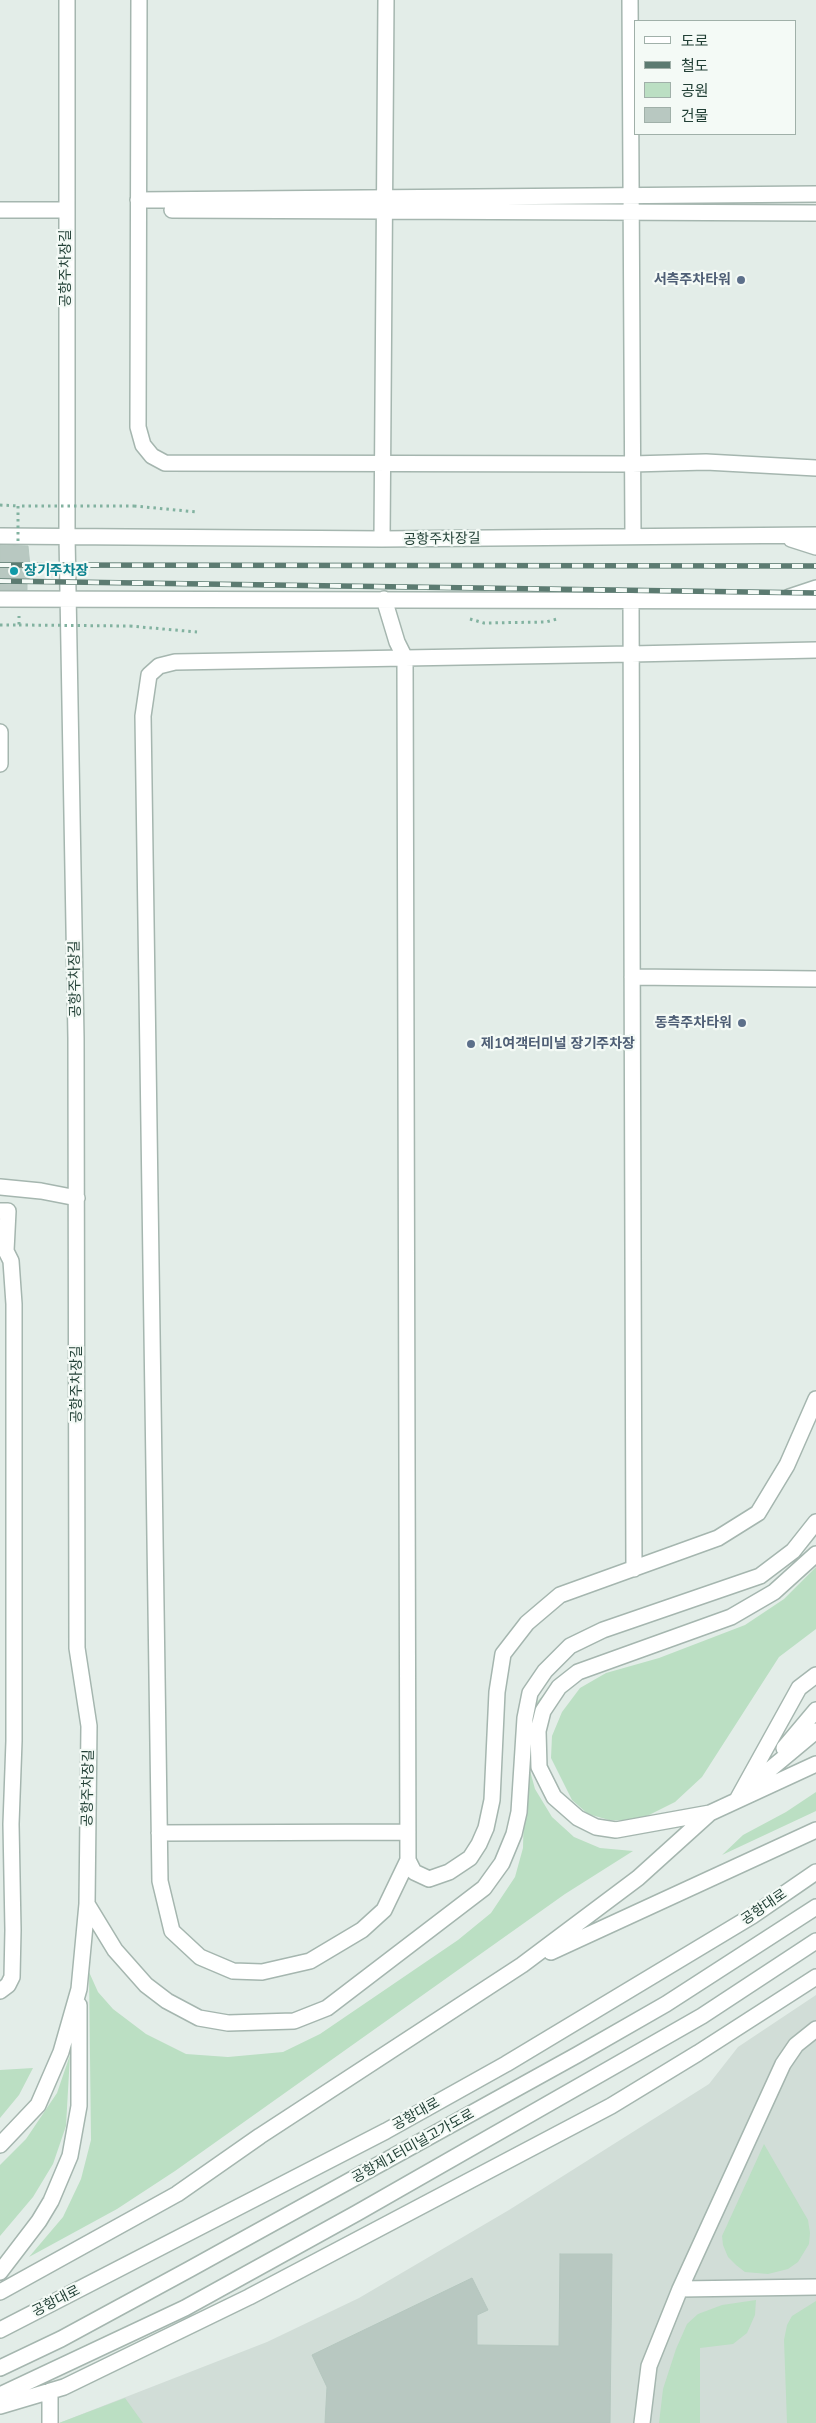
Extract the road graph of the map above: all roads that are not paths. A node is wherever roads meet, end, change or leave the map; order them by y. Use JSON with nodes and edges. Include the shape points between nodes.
{"nodes":[{"id":1,"x":67,"y":0,"type":"edge"},
{"id":2,"x":139,"y":0,"type":"edge"},
{"id":3,"x":386,"y":0,"type":"edge"},
{"id":4,"x":630,"y":0,"type":"edge"},
{"id":5,"x":816,"y":194,"type":"edge"},
{"id":6,"x":631,"y":196,"type":"junction"},
{"id":7,"x":385,"y":204,"type":"junction"},
{"id":8,"x":138,"y":205,"type":"junction"},
{"id":9,"x":0,"y":210,"type":"edge"},
{"id":10,"x":66,"y":210,"type":"junction"},
{"id":11,"x":632,"y":212,"type":"junction"},
{"id":12,"x":816,"y":213,"type":"edge"},
{"id":13,"x":383,"y":463,"type":"junction"},
{"id":14,"x":632,"y":464,"type":"junction"},
{"id":15,"x":816,"y":468,"type":"edge"},
{"id":16,"x":782,"y":535,"type":"junction"},
{"id":17,"x":816,"y":535,"type":"edge"},
{"id":18,"x":0,"y":536,"type":"edge"},
{"id":19,"x":67,"y":536,"type":"junction"},
{"id":20,"x":633,"y":536,"type":"junction"},
{"id":21,"x":382,"y":540,"type":"junction"},
{"id":22,"x":816,"y":547,"type":"edge"},
{"id":23,"x":816,"y":588,"type":"edge"},
{"id":24,"x":0,"y":599,"type":"edge"},
{"id":25,"x":68,"y":599,"type":"junction"},
{"id":26,"x":384,"y":599,"type":"junction"},
{"id":27,"x":631,"y":600,"type":"junction"},
{"id":28,"x":780,"y":600,"type":"junction"},
{"id":29,"x":816,"y":601,"type":"edge"},
{"id":30,"x":816,"y":650,"type":"edge"},
{"id":31,"x":631,"y":654,"type":"junction"},
{"id":32,"x":405,"y":658,"type":"junction"},
{"id":33,"x":0,"y":732,"type":"edge"},
{"id":34,"x":0,"y":764,"type":"edge"},
{"id":35,"x":632,"y":977,"type":"junction"},
{"id":36,"x":816,"y":978,"type":"edge"},
{"id":37,"x":0,"y":1187,"type":"edge"},
{"id":38,"x":77,"y":1198,"type":"junction"},
{"id":39,"x":0,"y":1211,"type":"edge"},
{"id":40,"x":816,"y":1399,"type":"edge"},
{"id":41,"x":816,"y":1522,"type":"edge"},
{"id":42,"x":816,"y":1554,"type":"edge"},
{"id":43,"x":634,"y":1568,"type":"junction"},
{"id":44,"x":816,"y":1675,"type":"edge"},
{"id":45,"x":816,"y":1710,"type":"edge"},
{"id":46,"x":816,"y":1730,"type":"edge"},
{"id":47,"x":816,"y":1764,"type":"edge"},
{"id":48,"x":761,"y":1776,"type":"junction"},
{"id":49,"x":737,"y":1800,"type":"junction"},
{"id":50,"x":710,"y":1813,"type":"junction"},
{"id":51,"x":816,"y":1830,"type":"edge"},
{"id":52,"x":408,"y":1832,"type":"junction"},
{"id":53,"x":159,"y":1833,"type":"junction"},
{"id":54,"x":408,"y":1860,"type":"junction"},
{"id":55,"x":816,"y":1872,"type":"edge"},
{"id":56,"x":87,"y":1904,"type":"junction"},
{"id":57,"x":816,"y":1907,"type":"edge"},
{"id":58,"x":816,"y":1941,"type":"edge"},
{"id":59,"x":522,"y":1965,"type":"junction"},
{"id":60,"x":816,"y":1977,"type":"edge"},
{"id":61,"x":79,"y":1989,"type":"junction"},
{"id":62,"x":0,"y":1991,"type":"edge"},
{"id":63,"x":816,"y":2029,"type":"edge"},
{"id":64,"x":0,"y":2145,"type":"edge"},
{"id":65,"x":0,"y":2272,"type":"edge"},
{"id":66,"x":816,"y":2287,"type":"edge"},
{"id":67,"x":680,"y":2289,"type":"junction"},
{"id":68,"x":0,"y":2292,"type":"edge"},
{"id":69,"x":0,"y":2330,"type":"edge"},
{"id":70,"x":0,"y":2368,"type":"edge"},
{"id":71,"x":50,"y":2391,"type":"junction"},
{"id":72,"x":0,"y":2395,"type":"edge"},
{"id":73,"x":0,"y":2406,"type":"edge"},
{"id":74,"x":50,"y":2423,"type":"edge"},
{"id":75,"x":642,"y":2423,"type":"edge"}],
"edges":[{"from":1,"to":10,"type":"street","name":"공항주차장길"},
{"from":2,"to":8,"type":"street"},
{"from":3,"to":7,"type":"street"},
{"from":4,"to":6,"type":"street"},
{"from":5,"to":6,"type":"street"},
{"from":6,"to":7,"type":"street"},
{"from":6,"to":11,"type":"street"},
{"from":7,"to":8,"type":"street"},
{"from":7,"to":11,"type":"street"},
{"from":7,"to":13,"type":"street"},
{"from":8,"to":13,"type":"street","via":[[138,427],[143,446],[152,456],[165,463]]},
{"from":9,"to":10,"type":"street"},
{"from":10,"to":19,"type":"street","name":"공항주차장길"},
{"from":11,"to":12,"type":"street"},
{"from":11,"to":14,"type":"street"},
{"from":13,"to":14,"type":"street"},
{"from":13,"to":21,"type":"street"},
{"from":14,"to":15,"type":"street","via":[[706,462]]},
{"from":14,"to":20,"type":"street"},
{"from":16,"to":17,"type":"street","name":"공항주차장길"},
{"from":16,"to":20,"type":"street","name":"공항주차장길"},
{"from":16,"to":22,"type":"street"},
{"from":18,"to":19,"type":"street","name":"공항주차장길"},
{"from":19,"to":21,"type":"street","name":"공항주차장길"},
{"from":19,"to":25,"type":"street","name":"공항주차장길"},
{"from":20,"to":21,"type":"street","name":"공항주차장길"},
{"from":23,"to":28,"type":"street"},
{"from":24,"to":25,"type":"street"},
{"from":25,"to":26,"type":"street"},
{"from":25,"to":38,"type":"street","name":"공항주차장길"},
{"from":26,"to":27,"type":"street"},
{"from":26,"to":32,"type":"street"},
{"from":27,"to":28,"type":"street"},
{"from":27,"to":31,"type":"street"},
{"from":28,"to":29,"type":"street"},
{"from":30,"to":31,"type":"street"},
{"from":31,"to":32,"type":"street"},
{"from":31,"to":35,"type":"street"},
{"from":32,"to":52,"type":"street"},
{"from":32,"to":53,"type":"street","via":[[175,662],[159,666],[149,675],[145,692]]},
{"from":33,"to":34,"type":"street"},
{"from":35,"to":36,"type":"street"},
{"from":35,"to":43,"type":"street"},
{"from":37,"to":38,"type":"street"},
{"from":38,"to":56,"type":"street","name":"공항주차장길","via":[[77,1648],[89,1726]]},
{"from":39,"to":62,"type":"street","via":[[8,1211],[6,1251],[11,1261],[14,1304],[14,1741],[11,1824],[14,1930],[12,1977]]},
{"from":40,"to":43,"type":"street","via":[[787,1465],[758,1513],[718,1538]]},
{"from":41,"to":56,"type":"street","via":[[793,1551],[760,1576],[603,1630],[570,1646],[545,1671],[530,1693],[525,1718],[519,1812],[502,1863],[484,1888],[327,2008],[294,2021],[228,2023],[199,2018],[146,1985],[115,1950]]},
{"from":42,"to":50,"type":"street","via":[[774,1592],[731,1618],[578,1672],[559,1688],[543,1711],[538,1731],[539,1767],[554,1796],[578,1818],[596,1827],[616,1830]]},
{"from":43,"to":54,"type":"street","via":[[560,1595],[527,1623],[509,1646],[503,1654],[497,1692],[492,1800],[486,1828],[470,1858],[449,1872],[429,1879],[414,1872]]},
{"from":44,"to":49,"type":"street","via":[[799,1688]]},
{"from":45,"to":48,"type":"street"},
{"from":46,"to":48,"type":"street"},
{"from":47,"to":49,"type":"street"},
{"from":48,"to":49,"type":"street"},
{"from":49,"to":50,"type":"street"},
{"from":50,"to":59,"type":"street","via":[[638,1878]]},
{"from":51,"to":59,"type":"street"},
{"from":52,"to":53,"type":"street"},
{"from":52,"to":54,"type":"street"},
{"from":53,"to":54,"type":"street","via":[[160,1881],[172,1931],[200,1957],[233,1971],[262,1972],[310,1961],[362,1930],[384,1910]]},
{"from":55,"to":69,"type":"street","name":"공항대로","via":[[752,1916],[506,2064],[386,2131]]},
{"from":56,"to":61,"type":"street","name":"공항주차장길"},
{"from":57,"to":70,"type":"street","name":"공항제1터미널고가도로","via":[[666,2004],[190,2269]]},
{"from":58,"to":72,"type":"street","via":[[702,2016],[357,2213],[185,2308]]},
{"from":59,"to":68,"type":"street","via":[[177,2194]]},
{"from":60,"to":71,"type":"street","via":[[611,2106],[248,2297]]},
{"from":61,"to":64,"type":"street","name":"공항주차장길","via":[[61,2052],[38,2105]]},
{"from":61,"to":65,"type":"street","via":[[79,2106],[70,2156],[39,2222]]},
{"from":63,"to":67,"type":"street","via":[[796,2045],[783,2064]]},
{"from":66,"to":67,"type":"street"},
{"from":67,"to":75,"type":"street","via":[[649,2366]]},
{"from":71,"to":73,"type":"street"},
{"from":71,"to":74,"type":"street"}]}
